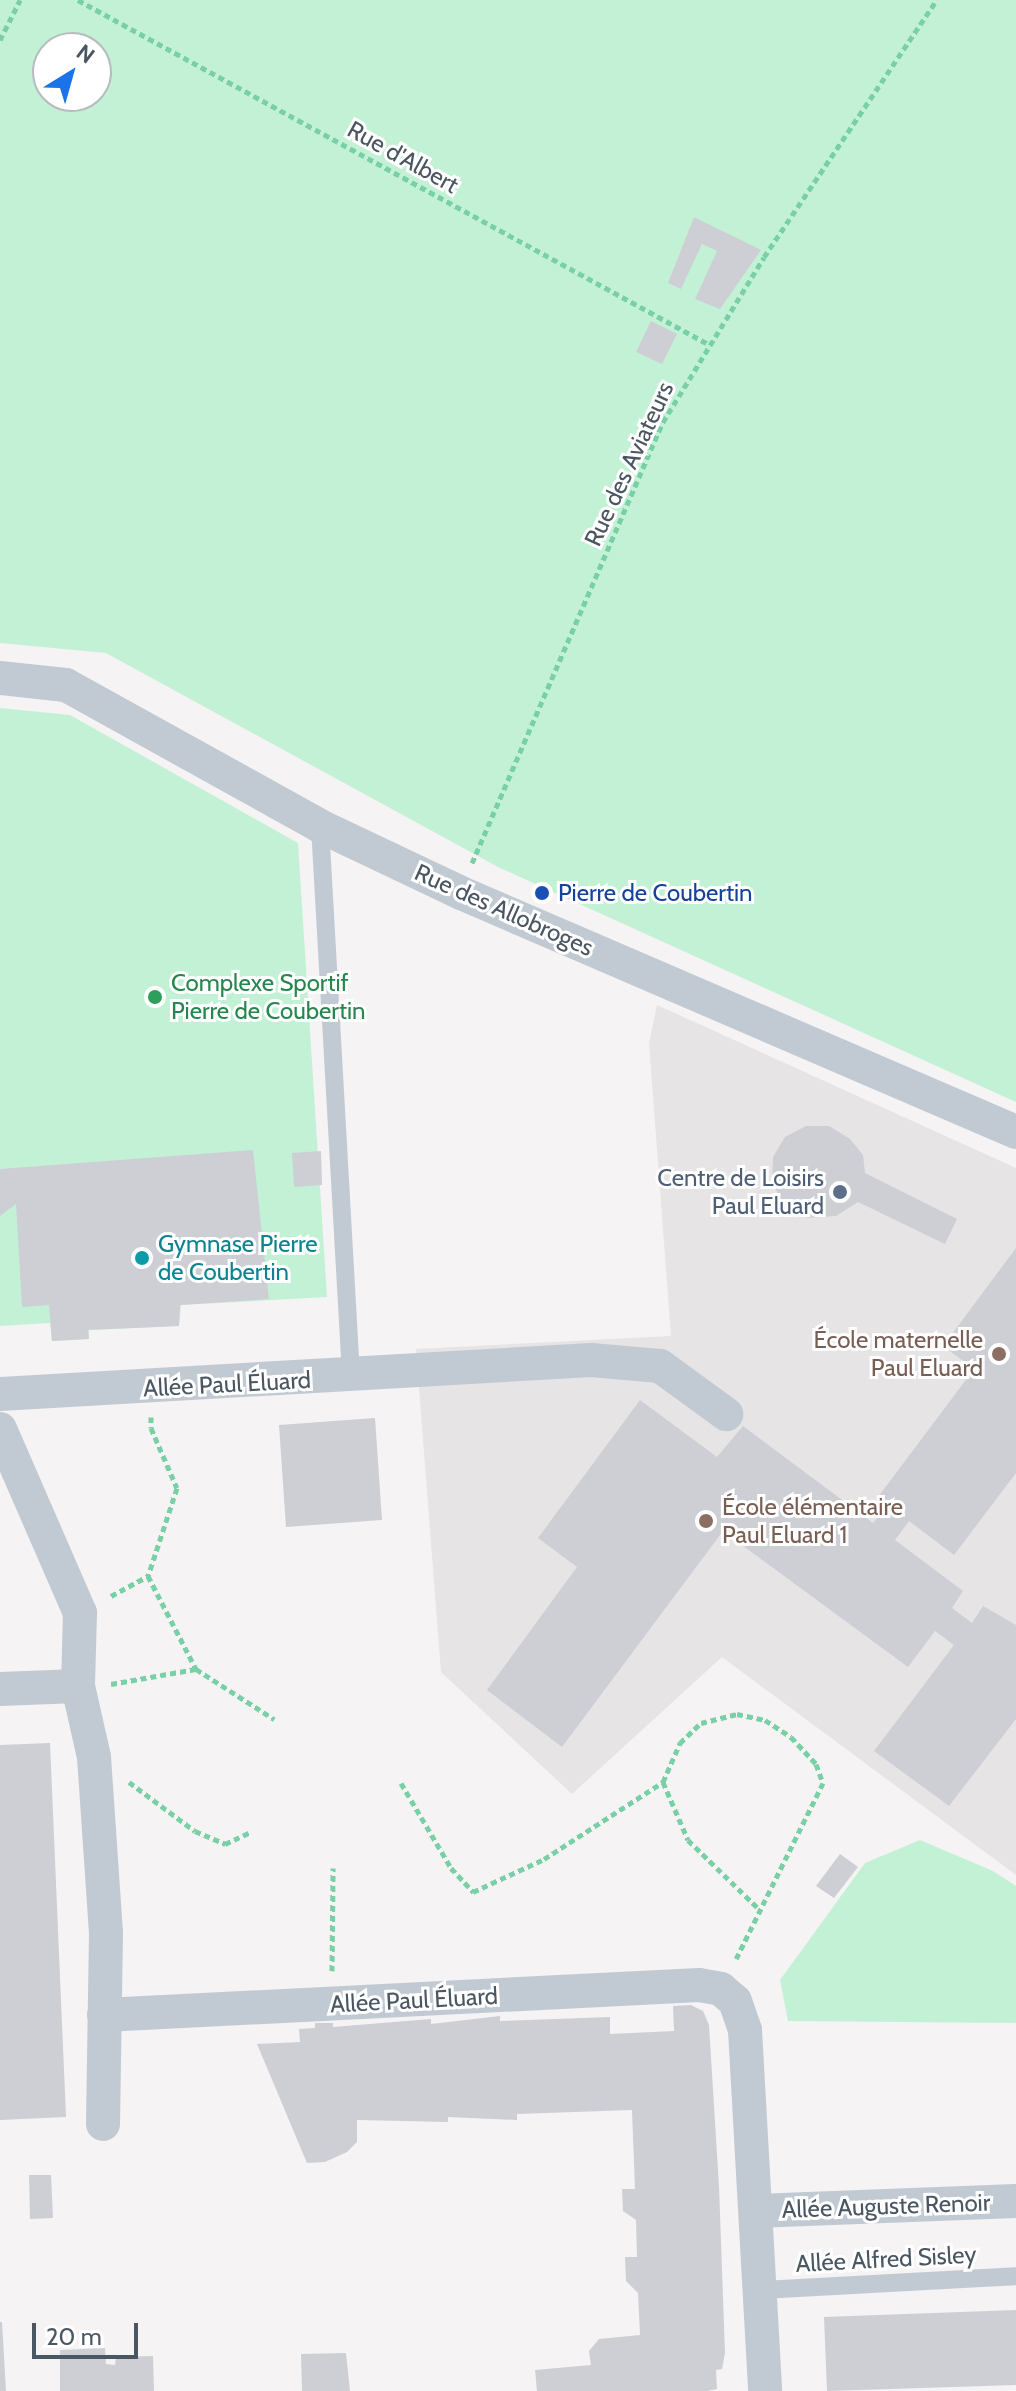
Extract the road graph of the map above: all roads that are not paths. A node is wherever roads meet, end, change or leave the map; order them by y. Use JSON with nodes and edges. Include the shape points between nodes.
{"nodes":[{"id":1,"x":0,"y":678,"type":"edge"},
{"id":2,"x":320,"y":826,"type":"junction"},
{"id":3,"x":1016,"y":1132,"type":"edge"},
{"id":4,"x":351,"y":1376,"type":"junction"},
{"id":5,"x":0,"y":1394,"type":"edge"},
{"id":6,"x":726,"y":1414,"type":"dead end"},
{"id":7,"x":0,"y":1429,"type":"edge"},
{"id":8,"x":78,"y":1686,"type":"junction"},
{"id":9,"x":0,"y":1689,"type":"edge"},
{"id":10,"x":104,"y":2015,"type":"junction"},
{"id":11,"x":103,"y":2124,"type":"dead end"},
{"id":12,"x":1016,"y":2201,"type":"edge"},
{"id":13,"x":756,"y":2211,"type":"junction"},
{"id":14,"x":1016,"y":2276,"type":"edge"},
{"id":15,"x":760,"y":2290,"type":"junction"},
{"id":16,"x":765,"y":2391,"type":"edge"}],
"edges":[{"from":1,"to":2,"type":"street","name":"Rue des Allobroges","via":[[66,685]]},
{"from":2,"to":3,"type":"street","name":"Rue des Allobroges","via":[[461,893]]},
{"from":2,"to":4,"type":"lane"},
{"from":4,"to":5,"type":"street","name":"Allée Paul Éluard"},
{"from":4,"to":6,"type":"street","name":"Allée Paul Éluard","via":[[591,1360],[660,1366]]},
{"from":7,"to":8,"type":"street","via":[[80,1613]]},
{"from":8,"to":9,"type":"street"},
{"from":8,"to":10,"type":"street","via":[[94,1757],[106,1933]]},
{"from":10,"to":11,"type":"street"},
{"from":10,"to":13,"type":"street","name":"Allée Paul Éluard","via":[[699,1985],[721,1989],[735,2001],[745,2030],[746,2128]]},
{"from":12,"to":13,"type":"street","name":"Allée Auguste Renoir"},
{"from":13,"to":15,"type":"street"},
{"from":14,"to":15,"type":"lane","name":"Allée Alfred Sisley"},
{"from":15,"to":16,"type":"street"}]}
